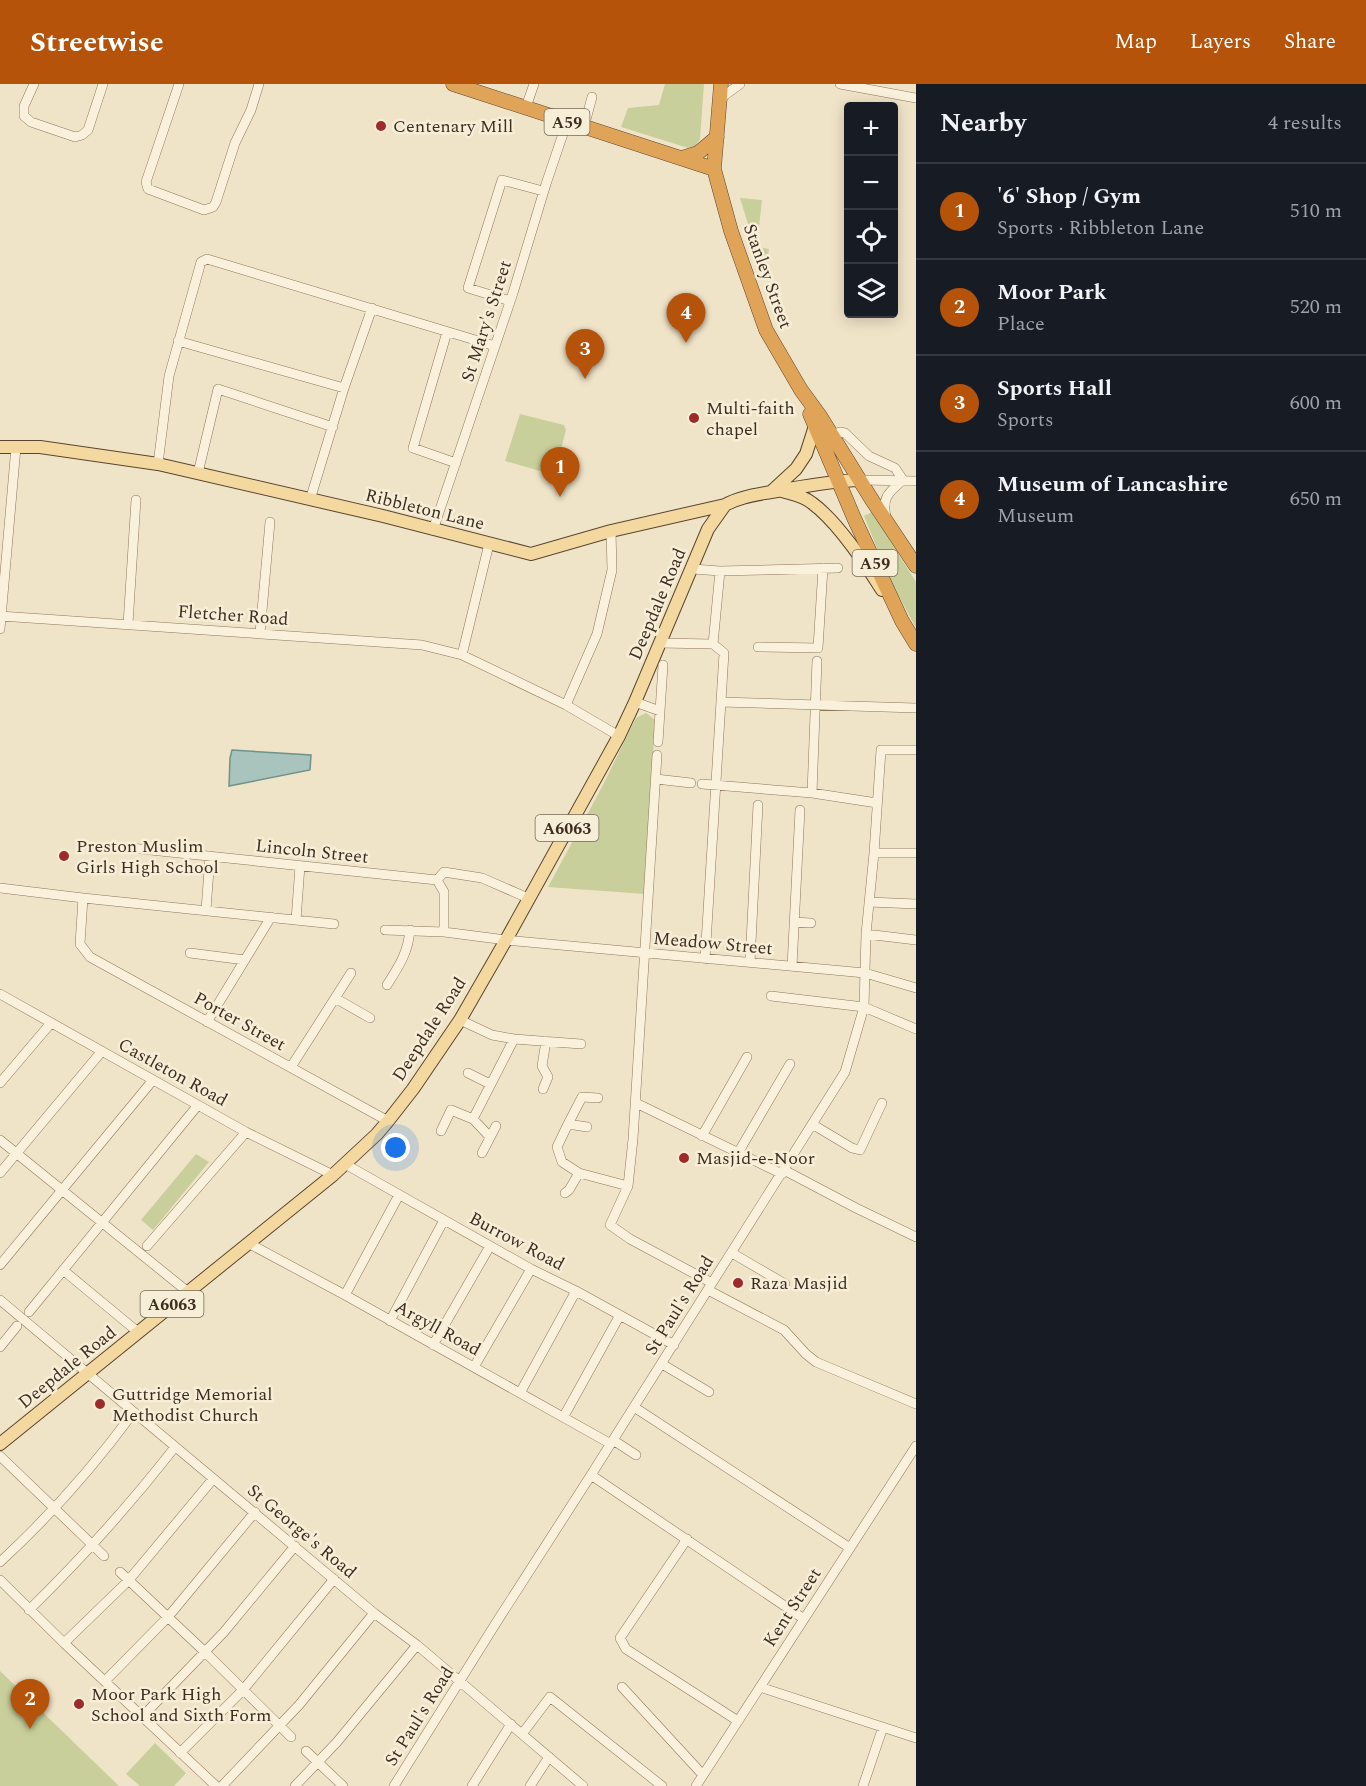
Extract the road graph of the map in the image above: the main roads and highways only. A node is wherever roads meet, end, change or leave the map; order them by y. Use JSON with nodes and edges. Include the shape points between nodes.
{"nodes":[{"id":1,"x":453,"y":84,"type":"edge"},
{"id":2,"x":721,"y":84,"type":"edge"},
{"id":3,"x":717,"y":137,"type":"junction"},
{"id":4,"x":682,"y":158,"type":"junction"},
{"id":5,"x":714,"y":169,"type":"junction"},
{"id":6,"x":801,"y":390,"type":"junction"},
{"id":7,"x":815,"y":426,"type":"junction"},
{"id":8,"x":0,"y":447,"type":"edge"},
{"id":9,"x":860,"y":480,"type":"junction"},
{"id":10,"x":837,"y":481,"type":"junction"},
{"id":11,"x":775,"y":492,"type":"junction"},
{"id":12,"x":725,"y":505,"type":"junction"},
{"id":13,"x":691,"y":513,"type":"junction"},
{"id":14,"x":708,"y":529,"type":"junction"},
{"id":15,"x":915,"y":563,"type":"edge"},
{"id":16,"x":902,"y":621,"type":"junction"},
{"id":17,"x":916,"y":644,"type":"edge"},
{"id":18,"x":0,"y":1444,"type":"edge"}],
"edges":[{"from":1,"to":4,"type":"highway","number":"A59"},
{"from":2,"to":3,"type":"highway"},
{"from":3,"to":4,"type":"highway","via":[[698,153]]},
{"from":3,"to":5,"type":"highway"},
{"from":4,"to":5,"type":"highway","number":"A59"},
{"from":5,"to":6,"type":"highway","name":"Stanley Street","number":"A59","via":[[766,330]]},
{"from":6,"to":7,"type":"highway","name":"Stanley Street","number":"A59"},
{"from":6,"to":9,"type":"highway","name":"Stanley Street","number":"A59"},
{"from":7,"to":10,"type":"highway","name":"Stanley Street","number":"A59"},
{"from":7,"to":11,"type":"main road","via":[[806,454]]},
{"from":8,"to":13,"type":"main road","name":"Ribbleton Lane","via":[[40,447],[158,464],[531,554]]},
{"from":9,"to":10,"type":"main road","name":"Ribbleton Lane"},
{"from":9,"to":15,"type":"highway","number":"A59"},
{"from":10,"to":11,"type":"main road","name":"Ribbleton Lane"},
{"from":10,"to":16,"type":"highway","number":"A59"},
{"from":11,"to":12,"type":"main road","name":"Ribbleton Lane"},
{"from":11,"to":16,"type":"main road","via":[[801,497],[826,515],[863,560]]},
{"from":12,"to":13,"type":"main road","name":"Ribbleton Lane"},
{"from":12,"to":14,"type":"main road","name":"Deepdale Road","number":"A6063"},
{"from":13,"to":14,"type":"main road","via":[[703,518]]},
{"from":14,"to":18,"type":"main road","name":"Deepdale Road","number":"A6063","via":[[619,736],[460,1020],[413,1089],[377,1134],[333,1175]]},
{"from":16,"to":17,"type":"highway","number":"A59"}]}
